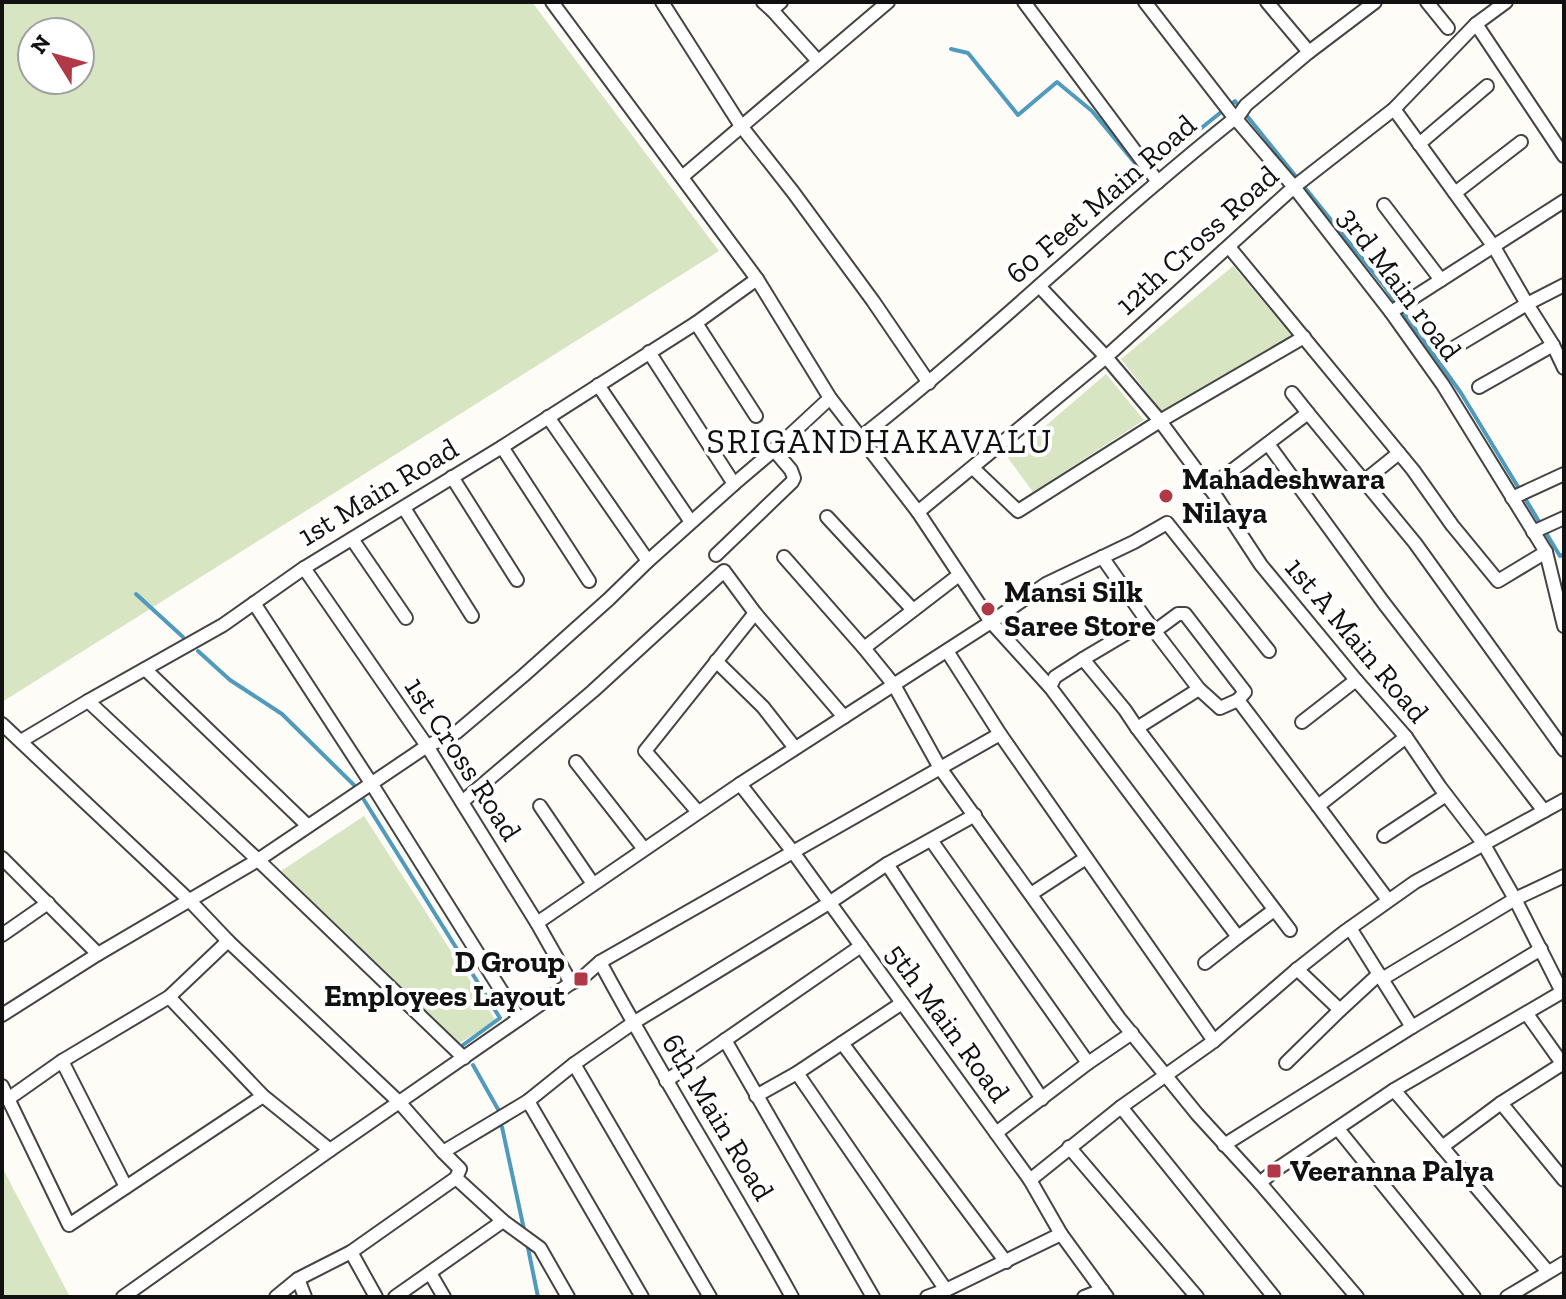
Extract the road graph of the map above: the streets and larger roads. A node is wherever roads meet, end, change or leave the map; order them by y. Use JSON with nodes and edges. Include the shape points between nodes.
{"nodes":[{"id":1,"x":552,"y":2,"type":"edge"},
{"id":2,"x":662,"y":2,"type":"edge"},
{"id":3,"x":888,"y":2,"type":"edge"},
{"id":4,"x":1024,"y":2,"type":"edge"},
{"id":5,"x":1145,"y":2,"type":"edge"},
{"id":6,"x":1267,"y":2,"type":"edge"},
{"id":7,"x":1375,"y":2,"type":"edge"},
{"id":8,"x":1427,"y":2,"type":"edge"},
{"id":9,"x":1506,"y":2,"type":"edge"},
{"id":10,"x":772,"y":5,"type":"edge"},
{"id":11,"x":1476,"y":24,"type":"junction"},
{"id":12,"x":1448,"y":28,"type":"dead end"},
{"id":13,"x":1309,"y":52,"type":"junction"},
{"id":14,"x":818,"y":61,"type":"junction"},
{"id":15,"x":1487,"y":86,"type":"dead end"},
{"id":16,"x":1394,"y":109,"type":"junction"},
{"id":17,"x":1235,"y":110,"type":"junction"},
{"id":18,"x":741,"y":126,"type":"junction"},
{"id":19,"x":1521,"y":142,"type":"dead end"},
{"id":20,"x":1419,"y":144,"type":"junction"},
{"id":21,"x":1564,"y":156,"type":"edge"},
{"id":22,"x":1152,"y":174,"type":"junction"},
{"id":23,"x":682,"y":177,"type":"junction"},
{"id":24,"x":1294,"y":187,"type":"junction"},
{"id":25,"x":1455,"y":193,"type":"junction"},
{"id":26,"x":1564,"y":201,"type":"edge"},
{"id":27,"x":1384,"y":205,"type":"dead end"},
{"id":28,"x":1229,"y":247,"type":"junction"},
{"id":29,"x":1494,"y":247,"type":"junction"},
{"id":30,"x":757,"y":279,"type":"junction"},
{"id":31,"x":1441,"y":280,"type":"junction"},
{"id":32,"x":1564,"y":285,"type":"edge"},
{"id":33,"x":1039,"y":286,"type":"junction"},
{"id":34,"x":1527,"y":304,"type":"junction"},
{"id":35,"x":1397,"y":308,"type":"junction"},
{"id":36,"x":696,"y":323,"type":"junction"},
{"id":37,"x":1304,"y":337,"type":"junction"},
{"id":38,"x":1553,"y":345,"type":"junction"},
{"id":39,"x":1450,"y":350,"type":"dead end"},
{"id":40,"x":649,"y":352,"type":"junction"},
{"id":41,"x":1106,"y":357,"type":"junction"},
{"id":42,"x":1564,"y":368,"type":"edge"},
{"id":43,"x":929,"y":383,"type":"junction"},
{"id":44,"x":598,"y":385,"type":"junction"},
{"id":45,"x":1479,"y":387,"type":"dead end"},
{"id":46,"x":1292,"y":393,"type":"dead end"},
{"id":47,"x":830,"y":398,"type":"junction"},
{"id":48,"x":1308,"y":413,"type":"junction"},
{"id":49,"x":756,"y":416,"type":"dead end"},
{"id":50,"x":548,"y":417,"type":"junction"},
{"id":51,"x":1160,"y":421,"type":"junction"},
{"id":52,"x":861,"y":437,"type":"junction"},
{"id":53,"x":1268,"y":444,"type":"junction"},
{"id":54,"x":502,"y":447,"type":"junction"},
{"id":55,"x":774,"y":450,"type":"junction"},
{"id":56,"x":1399,"y":453,"type":"junction"},
{"id":57,"x":973,"y":468,"type":"junction"},
{"id":58,"x":1564,"y":474,"type":"edge"},
{"id":59,"x":452,"y":477,"type":"junction"},
{"id":60,"x":1363,"y":482,"type":"junction"},
{"id":61,"x":734,"y":484,"type":"junction"},
{"id":62,"x":1209,"y":488,"type":"junction"},
{"id":63,"x":1512,"y":498,"type":"junction"},
{"id":64,"x":404,"y":508,"type":"junction"},
{"id":65,"x":918,"y":512,"type":"junction"},
{"id":66,"x":827,"y":517,"type":"dead end"},
{"id":67,"x":1564,"y":518,"type":"edge"},
{"id":68,"x":691,"y":522,"type":"junction"},
{"id":69,"x":1533,"y":532,"type":"junction"},
{"id":70,"x":352,"y":539,"type":"junction"},
{"id":71,"x":1546,"y":552,"type":"junction"},
{"id":72,"x":716,"y":555,"type":"dead end"},
{"id":73,"x":784,"y":557,"type":"dead end"},
{"id":74,"x":1102,"y":557,"type":"junction"},
{"id":75,"x":648,"y":561,"type":"junction"},
{"id":76,"x":304,"y":568,"type":"junction"},
{"id":77,"x":959,"y":575,"type":"junction"},
{"id":78,"x":517,"y":580,"type":"dead end"},
{"id":79,"x":589,"y":581,"type":"dead end"},
{"id":80,"x":254,"y":603,"type":"junction"},
{"id":81,"x":913,"y":610,"type":"junction"},
{"id":82,"x":755,"y":613,"type":"junction"},
{"id":83,"x":472,"y":616,"type":"dead end"},
{"id":84,"x":406,"y":618,"type":"dead end"},
{"id":85,"x":991,"y":622,"type":"junction"},
{"id":86,"x":1563,"y":622,"type":"edge"},
{"id":87,"x":1151,"y":626,"type":"junction"},
{"id":88,"x":864,"y":648,"type":"junction"},
{"id":89,"x":947,"y":651,"type":"junction"},
{"id":90,"x":1269,"y":651,"type":"dead end"},
{"id":91,"x":1083,"y":659,"type":"junction"},
{"id":92,"x":716,"y":661,"type":"junction"},
{"id":93,"x":145,"y":669,"type":"junction"},
{"id":94,"x":1356,"y":680,"type":"junction"},
{"id":95,"x":894,"y":685,"type":"junction"},
{"id":96,"x":1050,"y":687,"type":"junction"},
{"id":97,"x":1199,"y":689,"type":"junction"},
{"id":98,"x":1238,"y":700,"type":"junction"},
{"id":99,"x":88,"y":701,"type":"junction"},
{"id":100,"x":844,"y":717,"type":"junction"},
{"id":101,"x":1302,"y":722,"type":"dead end"},
{"id":102,"x":2,"y":724,"type":"edge"},
{"id":103,"x":1137,"y":728,"type":"junction"},
{"id":104,"x":1000,"y":734,"type":"junction"},
{"id":105,"x":1406,"y":737,"type":"junction"},
{"id":106,"x":21,"y":741,"type":"junction"},
{"id":107,"x":427,"y":746,"type":"junction"},
{"id":108,"x":795,"y":748,"type":"junction"},
{"id":109,"x":1564,"y":750,"type":"edge"},
{"id":110,"x":576,"y":762,"type":"dead end"},
{"id":111,"x":940,"y":768,"type":"junction"},
{"id":112,"x":371,"y":783,"type":"junction"},
{"id":113,"x":740,"y":784,"type":"junction"},
{"id":114,"x":1446,"y":795,"type":"junction"},
{"id":115,"x":1564,"y":800,"type":"edge"},
{"id":116,"x":462,"y":802,"type":"junction"},
{"id":117,"x":540,"y":806,"type":"dead end"},
{"id":118,"x":1318,"y":806,"type":"junction"},
{"id":119,"x":1544,"y":811,"type":"junction"},
{"id":120,"x":698,"y":812,"type":"junction"},
{"id":121,"x":975,"y":815,"type":"junction"},
{"id":122,"x":308,"y":826,"type":"junction"},
{"id":123,"x":1384,"y":836,"type":"dead end"},
{"id":124,"x":931,"y":840,"type":"junction"},
{"id":125,"x":1483,"y":843,"type":"junction"},
{"id":126,"x":644,"y":849,"type":"junction"},
{"id":127,"x":793,"y":852,"type":"junction"},
{"id":128,"x":2,"y":858,"type":"edge"},
{"id":129,"x":1086,"y":858,"type":"junction"},
{"id":130,"x":258,"y":860,"type":"junction"},
{"id":131,"x":887,"y":864,"type":"junction"},
{"id":132,"x":1564,"y":876,"type":"edge"},
{"id":133,"x":593,"y":884,"type":"junction"},
{"id":134,"x":1031,"y":894,"type":"junction"},
{"id":135,"x":1515,"y":899,"type":"junction"},
{"id":136,"x":1388,"y":900,"type":"junction"},
{"id":137,"x":190,"y":901,"type":"junction"},
{"id":138,"x":48,"y":903,"type":"junction"},
{"id":139,"x":829,"y":903,"type":"junction"},
{"id":140,"x":1274,"y":910,"type":"junction"},
{"id":141,"x":537,"y":923,"type":"junction"},
{"id":142,"x":1350,"y":928,"type":"junction"},
{"id":143,"x":1290,"y":930,"type":"dead end"},
{"id":144,"x":2,"y":935,"type":"edge"},
{"id":145,"x":1238,"y":937,"type":"junction"},
{"id":146,"x":228,"y":941,"type":"junction"},
{"id":147,"x":861,"y":946,"type":"junction"},
{"id":148,"x":1541,"y":949,"type":"junction"},
{"id":149,"x":98,"y":954,"type":"junction"},
{"id":150,"x":600,"y":962,"type":"junction"},
{"id":151,"x":1205,"y":963,"type":"dead end"},
{"id":152,"x":1297,"y":969,"type":"junction"},
{"id":153,"x":1381,"y":977,"type":"junction"},
{"id":154,"x":571,"y":983,"type":"junction"},
{"id":155,"x":169,"y":997,"type":"junction"},
{"id":156,"x":902,"y":1003,"type":"junction"},
{"id":157,"x":1340,"y":1010,"type":"junction"},
{"id":158,"x":1527,"y":1014,"type":"junction"},
{"id":159,"x":2,"y":1015,"type":"edge"},
{"id":160,"x":519,"y":1019,"type":"junction"},
{"id":161,"x":633,"y":1023,"type":"junction"},
{"id":162,"x":1412,"y":1027,"type":"junction"},
{"id":163,"x":1132,"y":1033,"type":"junction"},
{"id":164,"x":725,"y":1040,"type":"junction"},
{"id":165,"x":1214,"y":1041,"type":"junction"},
{"id":166,"x":842,"y":1043,"type":"junction"},
{"id":167,"x":464,"y":1058,"type":"junction"},
{"id":168,"x":62,"y":1061,"type":"junction"},
{"id":169,"x":1088,"y":1063,"type":"junction"},
{"id":170,"x":1286,"y":1063,"type":"dead end"},
{"id":171,"x":574,"y":1064,"type":"junction"},
{"id":172,"x":1563,"y":1065,"type":"edge"},
{"id":173,"x":797,"y":1073,"type":"junction"},
{"id":174,"x":1165,"y":1077,"type":"junction"},
{"id":175,"x":666,"y":1081,"type":"junction"},
{"id":176,"x":2,"y":1086,"type":"edge"},
{"id":177,"x":1394,"y":1090,"type":"junction"},
{"id":178,"x":263,"y":1096,"type":"junction"},
{"id":179,"x":756,"y":1096,"type":"junction"},
{"id":180,"x":8,"y":1099,"type":"junction"},
{"id":181,"x":1042,"y":1099,"type":"junction"},
{"id":182,"x":528,"y":1101,"type":"junction"},
{"id":183,"x":400,"y":1103,"type":"junction"},
{"id":184,"x":1501,"y":1103,"type":"junction"},
{"id":185,"x":1121,"y":1107,"type":"junction"},
{"id":186,"x":1338,"y":1129,"type":"junction"},
{"id":187,"x":996,"y":1133,"type":"junction"},
{"id":188,"x":1224,"y":1145,"type":"junction"},
{"id":189,"x":1069,"y":1147,"type":"junction"},
{"id":190,"x":1442,"y":1147,"type":"junction"},
{"id":191,"x":330,"y":1150,"type":"junction"},
{"id":192,"x":443,"y":1152,"type":"junction"},
{"id":193,"x":456,"y":1178,"type":"junction"},
{"id":194,"x":1030,"y":1180,"type":"junction"},
{"id":195,"x":1564,"y":1180,"type":"edge"},
{"id":196,"x":1260,"y":1183,"type":"junction"},
{"id":197,"x":126,"y":1187,"type":"junction"},
{"id":198,"x":503,"y":1221,"type":"junction"},
{"id":199,"x":1061,"y":1234,"type":"junction"},
{"id":200,"x":351,"y":1252,"type":"junction"},
{"id":201,"x":1006,"y":1262,"type":"junction"},
{"id":202,"x":1564,"y":1263,"type":"edge"},
{"id":203,"x":1548,"y":1272,"type":"junction"},
{"id":204,"x":430,"y":1273,"type":"junction"},
{"id":205,"x":298,"y":1279,"type":"junction"},
{"id":206,"x":946,"y":1290,"type":"junction"},
{"id":207,"x":1104,"y":1293,"type":"edge"},
{"id":208,"x":123,"y":1297,"type":"edge"},
{"id":209,"x":276,"y":1297,"type":"edge"},
{"id":210,"x":305,"y":1297,"type":"edge"},
{"id":211,"x":376,"y":1297,"type":"edge"},
{"id":212,"x":395,"y":1297,"type":"edge"},
{"id":213,"x":444,"y":1297,"type":"edge"},
{"id":214,"x":568,"y":1297,"type":"edge"},
{"id":215,"x":642,"y":1297,"type":"edge"},
{"id":216,"x":710,"y":1297,"type":"edge"},
{"id":217,"x":792,"y":1297,"type":"edge"},
{"id":218,"x":873,"y":1297,"type":"edge"},
{"id":219,"x":927,"y":1297,"type":"edge"},
{"id":220,"x":1084,"y":1297,"type":"edge"},
{"id":221,"x":1197,"y":1297,"type":"edge"},
{"id":222,"x":1274,"y":1297,"type":"edge"},
{"id":223,"x":1357,"y":1297,"type":"edge"},
{"id":224,"x":1474,"y":1297,"type":"edge"},
{"id":225,"x":1507,"y":1297,"type":"edge"}],
"edges":[{"from":1,"to":23,"type":"street"},
{"from":2,"to":18,"type":"street"},
{"from":3,"to":14,"type":"street"},
{"from":4,"to":22,"type":"street"},
{"from":5,"to":17,"type":"street","name":"3rd Main road"},
{"from":6,"to":13,"type":"street"},
{"from":7,"to":13,"type":"street","name":"60 Feet Main Road"},
{"from":8,"to":12,"type":"street"},
{"from":9,"to":11,"type":"street","name":"12th Cross Road"},
{"from":10,"to":14,"type":"street"},
{"from":11,"to":16,"type":"street","name":"12th Cross Road"},
{"from":11,"to":21,"type":"street"},
{"from":13,"to":17,"type":"street","name":"60 Feet Main Road"},
{"from":14,"to":18,"type":"street"},
{"from":15,"to":20,"type":"street"},
{"from":16,"to":20,"type":"street"},
{"from":16,"to":24,"type":"street","name":"12th Cross Road"},
{"from":17,"to":22,"type":"street","name":"60 Feet Main Road"},
{"from":17,"to":24,"type":"street","name":"3rd Main road"},
{"from":18,"to":23,"type":"street"},
{"from":18,"to":43,"type":"street"},
{"from":19,"to":25,"type":"street"},
{"from":20,"to":25,"type":"street"},
{"from":22,"to":33,"type":"street","name":"60 Feet Main Road"},
{"from":23,"to":30,"type":"street"},
{"from":24,"to":28,"type":"street","name":"12th Cross Road"},
{"from":24,"to":35,"type":"street","name":"3rd Main road"},
{"from":25,"to":29,"type":"street"},
{"from":26,"to":29,"type":"street"},
{"from":27,"to":31,"type":"street"},
{"from":28,"to":37,"type":"street"},
{"from":28,"to":41,"type":"street","name":"12th Cross Road"},
{"from":29,"to":31,"type":"street"},
{"from":29,"to":34,"type":"street"},
{"from":30,"to":36,"type":"street","name":"1st Main Road"},
{"from":30,"to":47,"type":"street"},
{"from":31,"to":35,"type":"street"},
{"from":32,"to":34,"type":"street"},
{"from":33,"to":41,"type":"street","name":"1st A Main Road"},
{"from":33,"to":43,"type":"street","name":"60 Feet Main Road"},
{"from":34,"to":38,"type":"street"},
{"from":34,"to":39,"type":"street"},
{"from":35,"to":63,"type":"street","name":"3rd Main road"},
{"from":36,"to":40,"type":"street","name":"1st Main Road"},
{"from":36,"to":49,"type":"street"},
{"from":37,"to":51,"type":"street"},
{"from":37,"to":56,"type":"street"},
{"from":38,"to":42,"type":"street"},
{"from":38,"to":45,"type":"street"},
{"from":40,"to":44,"type":"street","name":"1st Main Road"},
{"from":40,"to":61,"type":"street"},
{"from":41,"to":51,"type":"street","name":"1st A Main Road"},
{"from":41,"to":57,"type":"street","name":"12th Cross Road"},
{"from":43,"to":52,"type":"street","name":"60 Feet Main Road"},
{"from":44,"to":50,"type":"street","name":"1st Main Road"},
{"from":44,"to":68,"type":"street"},
{"from":46,"to":48,"type":"street"},
{"from":47,"to":52,"type":"street"},
{"from":47,"to":55,"type":"street"},
{"from":48,"to":53,"type":"street"},
{"from":48,"to":60,"type":"street"},
{"from":50,"to":54,"type":"street","name":"1st Main Road"},
{"from":50,"to":75,"type":"street"},
{"from":51,"to":57,"type":"street","via":[[1018,511]]},
{"from":51,"to":62,"type":"street","name":"1st A Main Road"},
{"from":52,"to":65,"type":"street"},
{"from":53,"to":62,"type":"street"},
{"from":53,"to":119,"type":"street"},
{"from":54,"to":59,"type":"street","name":"1st Main Road"},
{"from":54,"to":79,"type":"street"},
{"from":55,"to":61,"type":"street"},
{"from":55,"to":72,"type":"street","via":[[791,470],[792,482]]},
{"from":56,"to":60,"type":"street"},
{"from":56,"to":71,"type":"street","via":[[1498,581]]},
{"from":57,"to":65,"type":"street","name":"12th Cross Road"},
{"from":58,"to":63,"type":"street"},
{"from":59,"to":64,"type":"street","name":"1st Main Road"},
{"from":59,"to":78,"type":"street"},
{"from":60,"to":109,"type":"street","via":[[1415,543]]},
{"from":61,"to":68,"type":"street"},
{"from":62,"to":94,"type":"street","name":"1st A Main Road","via":[[1261,565]]},
{"from":63,"to":69,"type":"street","name":"3rd Main road"},
{"from":64,"to":70,"type":"street","name":"1st Main Road"},
{"from":64,"to":83,"type":"street"},
{"from":65,"to":77,"type":"street"},
{"from":66,"to":81,"type":"street"},
{"from":67,"to":69,"type":"street"},
{"from":68,"to":75,"type":"street"},
{"from":69,"to":71,"type":"street","name":"3rd Main road"},
{"from":70,"to":76,"type":"street","name":"1st Main Road"},
{"from":70,"to":84,"type":"street"},
{"from":71,"to":86,"type":"street","name":"3rd Main road"},
{"from":73,"to":88,"type":"street"},
{"from":74,"to":85,"type":"street","via":[[1046,584]]},
{"from":74,"to":87,"type":"street"},
{"from":74,"to":90,"type":"street","via":[[1167,523]]},
{"from":75,"to":107,"type":"street","via":[[457,732]]},
{"from":76,"to":80,"type":"street","name":"1st Main Road"},
{"from":76,"to":107,"type":"street","name":"1st Cross Road"},
{"from":77,"to":81,"type":"street"},
{"from":77,"to":85,"type":"street"},
{"from":80,"to":93,"type":"street","name":"1st Main Road"},
{"from":80,"to":112,"type":"street"},
{"from":81,"to":88,"type":"street"},
{"from":82,"to":92,"type":"street"},
{"from":82,"to":100,"type":"street"},
{"from":82,"to":116,"type":"street","via":[[724,571]]},
{"from":85,"to":89,"type":"street"},
{"from":85,"to":96,"type":"street"},
{"from":87,"to":91,"type":"street"},
{"from":87,"to":97,"type":"street"},
{"from":87,"to":98,"type":"street","via":[[1185,614],[1245,692]]},
{"from":88,"to":95,"type":"street"},
{"from":89,"to":95,"type":"street"},
{"from":89,"to":104,"type":"street"},
{"from":91,"to":96,"type":"street","via":[[1055,677]]},
{"from":91,"to":103,"type":"street"},
{"from":92,"to":108,"type":"street"},
{"from":92,"to":120,"type":"street","via":[[645,751]]},
{"from":93,"to":99,"type":"street","name":"1st Main Road"},
{"from":93,"to":122,"type":"street"},
{"from":94,"to":101,"type":"street"},
{"from":94,"to":105,"type":"street","name":"1st A Main Road"},
{"from":95,"to":100,"type":"street"},
{"from":95,"to":111,"type":"street"},
{"from":96,"to":145,"type":"street"},
{"from":97,"to":98,"type":"street","via":[[1220,708]]},
{"from":97,"to":103,"type":"street"},
{"from":98,"to":118,"type":"street"},
{"from":99,"to":106,"type":"street","name":"1st Main Road"},
{"from":99,"to":130,"type":"street"},
{"from":100,"to":108,"type":"street"},
{"from":102,"to":106,"type":"street"},
{"from":103,"to":140,"type":"street"},
{"from":104,"to":111,"type":"street"},
{"from":104,"to":129,"type":"street"},
{"from":105,"to":114,"type":"street","name":"1st A Main Road"},
{"from":105,"to":118,"type":"street"},
{"from":106,"to":137,"type":"street"},
{"from":107,"to":112,"type":"street"},
{"from":107,"to":116,"type":"street","name":"1st Cross Road"},
{"from":108,"to":113,"type":"street"},
{"from":110,"to":126,"type":"street"},
{"from":111,"to":121,"type":"street"},
{"from":111,"to":127,"type":"street"},
{"from":112,"to":122,"type":"street"},
{"from":112,"to":160,"type":"street"},
{"from":113,"to":120,"type":"street"},
{"from":113,"to":127,"type":"street","name":"5th Main Road"},
{"from":114,"to":123,"type":"street"},
{"from":114,"to":125,"type":"street","name":"1st A Main Road"},
{"from":115,"to":119,"type":"street"},
{"from":116,"to":141,"type":"street","name":"1st Cross Road"},
{"from":117,"to":133,"type":"street"},
{"from":118,"to":136,"type":"street"},
{"from":119,"to":125,"type":"street"},
{"from":120,"to":126,"type":"street"},
{"from":121,"to":124,"type":"street"},
{"from":121,"to":134,"type":"street"},
{"from":122,"to":130,"type":"street"},
{"from":124,"to":131,"type":"street"},
{"from":124,"to":169,"type":"street"},
{"from":125,"to":135,"type":"street","name":"1st A Main Road"},
{"from":125,"to":136,"type":"street"},
{"from":126,"to":133,"type":"street"},
{"from":127,"to":139,"type":"street","name":"5th Main Road"},
{"from":127,"to":150,"type":"street"},
{"from":128,"to":138,"type":"street"},
{"from":129,"to":134,"type":"street"},
{"from":129,"to":165,"type":"street"},
{"from":130,"to":137,"type":"street"},
{"from":130,"to":167,"type":"street"},
{"from":131,"to":139,"type":"street"},
{"from":131,"to":181,"type":"street"},
{"from":132,"to":135,"type":"street"},
{"from":133,"to":141,"type":"street"},
{"from":134,"to":163,"type":"street"},
{"from":135,"to":148,"type":"street","name":"1st A Main Road"},
{"from":135,"to":153,"type":"street"},
{"from":136,"to":142,"type":"street"},
{"from":137,"to":146,"type":"street"},
{"from":137,"to":149,"type":"street"},
{"from":138,"to":144,"type":"street"},
{"from":138,"to":149,"type":"street"},
{"from":139,"to":147,"type":"street","name":"5th Main Road"},
{"from":139,"to":161,"type":"street"},
{"from":140,"to":143,"type":"street"},
{"from":140,"to":145,"type":"street"},
{"from":141,"to":154,"type":"street","name":"1st Cross Road"},
{"from":142,"to":152,"type":"street"},
{"from":142,"to":153,"type":"street"},
{"from":145,"to":151,"type":"street"},
{"from":146,"to":155,"type":"street"},
{"from":146,"to":183,"type":"street"},
{"from":147,"to":156,"type":"street","name":"5th Main Road"},
{"from":147,"to":164,"type":"street"},
{"from":148,"to":158,"type":"street","name":"1st A Main Road","via":[[1562,992]]},
{"from":148,"to":162,"type":"street"},
{"from":149,"to":159,"type":"street"},
{"from":150,"to":154,"type":"street"},
{"from":150,"to":161,"type":"street","name":"6th Main Road"},
{"from":152,"to":157,"type":"street"},
{"from":152,"to":165,"type":"street"},
{"from":153,"to":157,"type":"street"},
{"from":153,"to":162,"type":"street"},
{"from":154,"to":160,"type":"street"},
{"from":155,"to":168,"type":"street"},
{"from":155,"to":178,"type":"street"},
{"from":156,"to":166,"type":"street"},
{"from":156,"to":187,"type":"street","name":"5th Main Road"},
{"from":157,"to":170,"type":"street"},
{"from":158,"to":172,"type":"street"},
{"from":158,"to":177,"type":"street"},
{"from":160,"to":167,"type":"street"},
{"from":161,"to":171,"type":"street"},
{"from":161,"to":175,"type":"street","name":"6th Main Road"},
{"from":162,"to":188,"type":"street"},
{"from":163,"to":169,"type":"street"},
{"from":163,"to":174,"type":"street"},
{"from":164,"to":175,"type":"street"},
{"from":164,"to":179,"type":"street"},
{"from":165,"to":174,"type":"street"},
{"from":166,"to":173,"type":"street"},
{"from":166,"to":201,"type":"street"},
{"from":167,"to":183,"type":"street"},
{"from":168,"to":180,"type":"street"},
{"from":168,"to":197,"type":"street"},
{"from":169,"to":181,"type":"street"},
{"from":171,"to":182,"type":"street"},
{"from":171,"to":216,"type":"street"},
{"from":172,"to":184,"type":"street"},
{"from":173,"to":179,"type":"street"},
{"from":173,"to":206,"type":"street"},
{"from":174,"to":185,"type":"street"},
{"from":174,"to":188,"type":"street"},
{"from":175,"to":217,"type":"street","name":"6th Main Road"},
{"from":176,"to":180,"type":"street"},
{"from":177,"to":186,"type":"street"},
{"from":177,"to":190,"type":"street"},
{"from":178,"to":191,"type":"street"},
{"from":178,"to":197,"type":"street"},
{"from":179,"to":218,"type":"street"},
{"from":180,"to":197,"type":"street","via":[[69,1225]]},
{"from":181,"to":187,"type":"street"},
{"from":182,"to":192,"type":"street"},
{"from":182,"to":215,"type":"street"},
{"from":183,"to":191,"type":"street"},
{"from":183,"to":192,"type":"street"},
{"from":184,"to":190,"type":"street"},
{"from":184,"to":195,"type":"street"},
{"from":185,"to":189,"type":"street"},
{"from":185,"to":222,"type":"street"},
{"from":186,"to":196,"type":"street"},
{"from":186,"to":224,"type":"street"},
{"from":187,"to":194,"type":"street","name":"5th Main Road"},
{"from":188,"to":196,"type":"street"},
{"from":189,"to":194,"type":"street"},
{"from":189,"to":221,"type":"street"},
{"from":190,"to":203,"type":"street"},
{"from":191,"to":208,"type":"street"},
{"from":192,"to":193,"type":"street","via":[[460,1169]]},
{"from":193,"to":198,"type":"street"},
{"from":193,"to":200,"type":"street"},
{"from":194,"to":199,"type":"street","name":"5th Main Road"},
{"from":196,"to":223,"type":"street"},
{"from":198,"to":204,"type":"street"},
{"from":198,"to":214,"type":"street","via":[[540,1248]]},
{"from":199,"to":201,"type":"street"},
{"from":199,"to":207,"type":"street","name":"5th Main Road"},
{"from":200,"to":205,"type":"street"},
{"from":200,"to":211,"type":"street"},
{"from":201,"to":206,"type":"street"},
{"from":202,"to":203,"type":"street"},
{"from":203,"to":225,"type":"street"},
{"from":204,"to":212,"type":"street"},
{"from":204,"to":213,"type":"street"},
{"from":205,"to":209,"type":"street"},
{"from":205,"to":210,"type":"street"},
{"from":206,"to":219,"type":"street"},
{"from":207,"to":220,"type":"street"}]}
